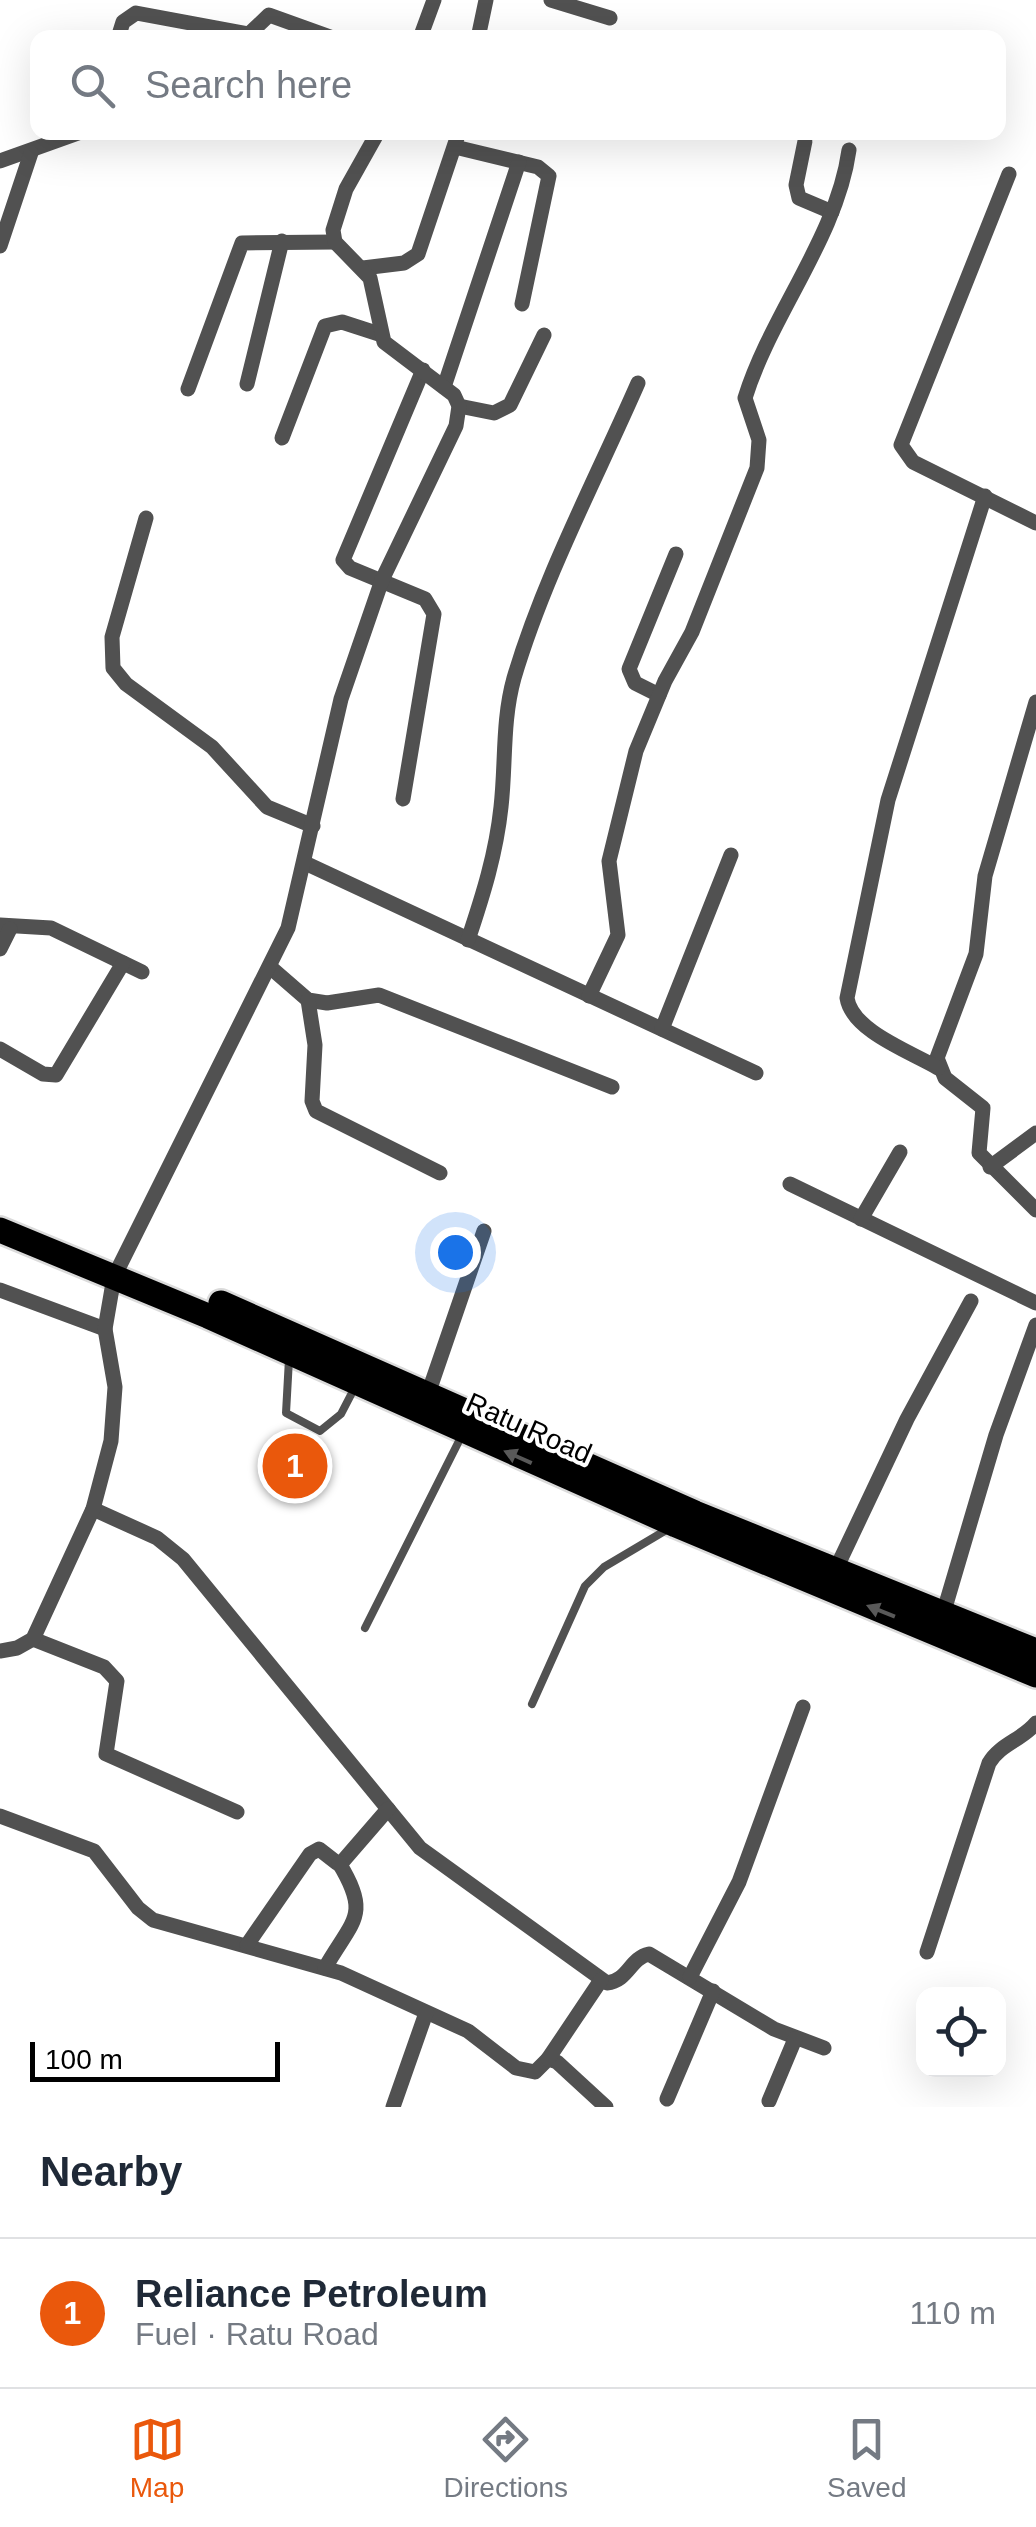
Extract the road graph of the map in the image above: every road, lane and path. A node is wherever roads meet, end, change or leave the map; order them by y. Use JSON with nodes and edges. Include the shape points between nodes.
{"nodes":[{"id":1,"x":434,"y":0,"type":"edge"},
{"id":2,"x":486,"y":0,"type":"edge"},
{"id":3,"x":551,"y":0,"type":"edge"},
{"id":4,"x":132,"y":7,"type":"edge"},
{"id":5,"x":272,"y":7,"type":"edge"},
{"id":6,"x":610,"y":18,"type":"dead end"},
{"id":7,"x":122,"y":30,"type":"edge"},
{"id":8,"x":199,"y":30,"type":"edge"},
{"id":9,"x":254,"y":30,"type":"edge"},
{"id":10,"x":317,"y":30,"type":"edge"},
{"id":11,"x":423,"y":30,"type":"edge"},
{"id":12,"x":480,"y":30,"type":"edge"},
{"id":13,"x":62,"y":140,"type":"edge"},
{"id":14,"x":374,"y":140,"type":"edge"},
{"id":15,"x":457,"y":140,"type":"edge"},
{"id":16,"x":806,"y":140,"type":"dead end"},
{"id":17,"x":848,"y":150,"type":"dead end"},
{"id":18,"x":31,"y":153,"type":"junction"},
{"id":19,"x":0,"y":162,"type":"edge"},
{"id":20,"x":519,"y":162,"type":"junction"},
{"id":21,"x":1008,"y":174,"type":"dead end"},
{"id":22,"x":832,"y":212,"type":"junction"},
{"id":23,"x":282,"y":240,"type":"junction"},
{"id":24,"x":335,"y":242,"type":"junction"},
{"id":25,"x":0,"y":246,"type":"edge"},
{"id":26,"x":363,"y":268,"type":"junction"},
{"id":27,"x":522,"y":304,"type":"dead end"},
{"id":28,"x":379,"y":334,"type":"junction"},
{"id":29,"x":544,"y":335,"type":"dead end"},
{"id":30,"x":422,"y":370,"type":"junction"},
{"id":31,"x":638,"y":383,"type":"dead end"},
{"id":32,"x":247,"y":384,"type":"dead end"},
{"id":33,"x":444,"y":387,"type":"junction"},
{"id":34,"x":188,"y":389,"type":"dead end"},
{"id":35,"x":459,"y":406,"type":"junction"},
{"id":36,"x":282,"y":438,"type":"dead end"},
{"id":37,"x":985,"y":496,"type":"junction"},
{"id":38,"x":146,"y":518,"type":"dead end"},
{"id":39,"x":1036,"y":523,"type":"edge"},
{"id":40,"x":676,"y":554,"type":"dead end"},
{"id":41,"x":382,"y":580,"type":"junction"},
{"id":42,"x":659,"y":695,"type":"junction"},
{"id":43,"x":1036,"y":702,"type":"edge"},
{"id":44,"x":403,"y":799,"type":"dead end"},
{"id":45,"x":314,"y":826,"type":"junction"},
{"id":46,"x":731,"y":855,"type":"dead end"},
{"id":47,"x":305,"y":863,"type":"junction"},
{"id":48,"x":5,"y":927,"type":"edge"},
{"id":49,"x":468,"y":940,"type":"junction"},
{"id":50,"x":0,"y":949,"type":"edge"},
{"id":51,"x":123,"y":963,"type":"junction"},
{"id":52,"x":270,"y":967,"type":"junction"},
{"id":53,"x":142,"y":972,"type":"dead end"},
{"id":54,"x":589,"y":996,"type":"junction"},
{"id":55,"x":308,"y":1000,"type":"junction"},
{"id":56,"x":662,"y":1029,"type":"junction"},
{"id":57,"x":0,"y":1049,"type":"edge"},
{"id":58,"x":938,"y":1068,"type":"junction"},
{"id":59,"x":756,"y":1073,"type":"dead end"},
{"id":60,"x":612,"y":1087,"type":"dead end"},
{"id":61,"x":1036,"y":1132,"type":"edge"},
{"id":62,"x":900,"y":1152,"type":"dead end"},
{"id":63,"x":990,"y":1168,"type":"junction"},
{"id":64,"x":440,"y":1173,"type":"dead end"},
{"id":65,"x":790,"y":1184,"type":"dead end"},
{"id":66,"x":1036,"y":1210,"type":"edge"},
{"id":67,"x":0,"y":1211,"type":"edge"},
{"id":68,"x":861,"y":1218,"type":"junction"},
{"id":69,"x":0,"y":1230,"type":"edge"},
{"id":70,"x":484,"y":1231,"type":"dead end"},
{"id":71,"x":119,"y":1269,"type":"junction"},
{"id":72,"x":0,"y":1290,"type":"edge"},
{"id":73,"x":971,"y":1302,"type":"dead end"},
{"id":74,"x":1036,"y":1303,"type":"edge"},
{"id":75,"x":1036,"y":1324,"type":"edge"},
{"id":76,"x":104,"y":1330,"type":"junction"},
{"id":77,"x":293,"y":1344,"type":"junction"},
{"id":78,"x":362,"y":1375,"type":"junction"},
{"id":79,"x":428,"y":1394,"type":"junction"},
{"id":80,"x":464,"y":1432,"type":"junction"},
{"id":81,"x":93,"y":1509,"type":"junction"},
{"id":82,"x":676,"y":1525,"type":"junction"},
{"id":83,"x":835,"y":1570,"type":"junction"},
{"id":84,"x":940,"y":1624,"type":"junction"},
{"id":85,"x":365,"y":1628,"type":"dead end"},
{"id":86,"x":33,"y":1639,"type":"junction"},
{"id":87,"x":0,"y":1651,"type":"edge"},
{"id":88,"x":1036,"y":1651,"type":"edge"},
{"id":89,"x":1036,"y":1675,"type":"edge"},
{"id":90,"x":532,"y":1704,"type":"dead end"},
{"id":91,"x":803,"y":1707,"type":"dead end"},
{"id":92,"x":1036,"y":1723,"type":"edge"},
{"id":93,"x":388,"y":1809,"type":"junction"},
{"id":94,"x":237,"y":1812,"type":"dead end"},
{"id":95,"x":0,"y":1816,"type":"edge"},
{"id":96,"x":340,"y":1863,"type":"junction"},
{"id":97,"x":248,"y":1946,"type":"junction"},
{"id":98,"x":927,"y":1952,"type":"dead end"},
{"id":99,"x":325,"y":1968,"type":"junction"},
{"id":100,"x":690,"y":1977,"type":"junction"},
{"id":101,"x":601,"y":1980,"type":"junction"},
{"id":102,"x":713,"y":1992,"type":"junction"},
{"id":103,"x":426,"y":2013,"type":"junction"},
{"id":104,"x":795,"y":2039,"type":"junction"},
{"id":105,"x":824,"y":2048,"type":"dead end"},
{"id":106,"x":548,"y":2059,"type":"junction"},
{"id":107,"x":667,"y":2100,"type":"dead end"},
{"id":108,"x":769,"y":2100,"type":"dead end"},
{"id":109,"x":392,"y":2107,"type":"edge"},
{"id":110,"x":606,"y":2107,"type":"edge"}],
"edges":[{"from":1,"to":11,"type":"street"},
{"from":2,"to":12,"type":"street"},
{"from":3,"to":6,"type":"street"},
{"from":4,"to":7,"type":"street"},
{"from":4,"to":8,"type":"street"},
{"from":5,"to":9,"type":"street"},
{"from":5,"to":10,"type":"street"},
{"from":13,"to":18,"type":"street"},
{"from":14,"to":24,"type":"street","via":[[346,189]]},
{"from":15,"to":20,"type":"street"},
{"from":15,"to":26,"type":"street","via":[[418,254],[411,262]]},
{"from":16,"to":22,"type":"street","via":[[799,198]]},
{"from":17,"to":22,"type":"street"},
{"from":18,"to":19,"type":"street"},
{"from":18,"to":25,"type":"street"},
{"from":20,"to":27,"type":"street","via":[[544,171],[550,184]]},
{"from":20,"to":33,"type":"street"},
{"from":21,"to":37,"type":"street","via":[[902,446],[913,462]]},
{"from":22,"to":42,"type":"street","via":[[748,389],[745,405],[759,440],[757,468],[692,632]]},
{"from":23,"to":24,"type":"street"},
{"from":23,"to":32,"type":"street"},
{"from":23,"to":34,"type":"street","via":[[250,240],[236,250]]},
{"from":24,"to":26,"type":"street"},
{"from":26,"to":28,"type":"street","via":[[379,306]]},
{"from":28,"to":30,"type":"street"},
{"from":28,"to":36,"type":"street","via":[[342,322],[325,326]]},
{"from":29,"to":35,"type":"street","via":[[510,405],[494,413]]},
{"from":30,"to":33,"type":"street"},
{"from":30,"to":41,"type":"street","via":[[345,549],[345,564]]},
{"from":31,"to":49,"type":"street","via":[[514,680],[493,864]]},
{"from":33,"to":35,"type":"street"},
{"from":35,"to":41,"type":"street","via":[[456,426]]},
{"from":37,"to":39,"type":"street"},
{"from":37,"to":58,"type":"street","via":[[888,800],[846,998],[860,1022]]},
{"from":38,"to":45,"type":"street","via":[[112,636],[113,668],[212,747],[267,807]]},
{"from":40,"to":42,"type":"street","via":[[629,669],[635,683]]},
{"from":41,"to":44,"type":"street","via":[[425,599],[434,614]]},
{"from":41,"to":45,"type":"street","via":[[341,699]]},
{"from":42,"to":54,"type":"street","via":[[636,752],[609,862],[618,935]]},
{"from":43,"to":58,"type":"street","via":[[984,876],[976,954],[938,1048]]},
{"from":45,"to":47,"type":"street"},
{"from":46,"to":56,"type":"street"},
{"from":47,"to":49,"type":"street"},
{"from":47,"to":52,"type":"street"},
{"from":48,"to":50,"type":"street"},
{"from":48,"to":51,"type":"street","via":[[51,928]]},
{"from":49,"to":54,"type":"street"},
{"from":51,"to":53,"type":"street"},
{"from":51,"to":57,"type":"street","via":[[56,1075]]},
{"from":52,"to":55,"type":"street"},
{"from":52,"to":71,"type":"street"},
{"from":54,"to":56,"type":"street"},
{"from":55,"to":60,"type":"street","via":[[378,994]]},
{"from":55,"to":64,"type":"street","via":[[316,1112]]},
{"from":56,"to":59,"type":"street"},
{"from":58,"to":63,"type":"street","via":[[983,1108],[979,1153]]},
{"from":61,"to":63,"type":"street"},
{"from":62,"to":68,"type":"street"},
{"from":63,"to":66,"type":"street"},
{"from":65,"to":68,"type":"street"},
{"from":67,"to":71,"type":"main road","name":"Ratu Road"},
{"from":68,"to":74,"type":"street"},
{"from":69,"to":71,"type":"main road","name":"Ratu Road"},
{"from":70,"to":79,"type":"street"},
{"from":71,"to":76,"type":"street"},
{"from":71,"to":77,"type":"main road","name":"Ratu Road"},
{"from":72,"to":76,"type":"street"},
{"from":73,"to":83,"type":"street"},
{"from":75,"to":84,"type":"street"},
{"from":76,"to":81,"type":"street","via":[[114,1369],[114,1418]]},
{"from":77,"to":78,"type":"main road","name":"Ratu Road"},
{"from":77,"to":78,"type":"lane","via":[[286,1413],[305,1426],[320,1431],[341,1414]]},
{"from":78,"to":79,"type":"main road","name":"Ratu Road"},
{"from":78,"to":80,"type":"main road","name":"Ratu Road"},
{"from":79,"to":83,"type":"main road","name":"Ratu Road"},
{"from":82,"to":80,"type":"main road","name":"Ratu Road","one_way":true},
{"from":80,"to":85,"type":"lane"},
{"from":81,"to":86,"type":"street"},
{"from":81,"to":93,"type":"street","via":[[157,1538],[183,1560]]},
{"from":84,"to":82,"type":"main road","name":"Ratu Road","one_way":true},
{"from":82,"to":90,"type":"lane","via":[[604,1567],[585,1586]]},
{"from":83,"to":84,"type":"main road","name":"Ratu Road"},
{"from":84,"to":88,"type":"main road","name":"Ratu Road"},
{"from":84,"to":89,"type":"main road","name":"Ratu Road"},
{"from":86,"to":87,"type":"street"},
{"from":86,"to":94,"type":"street","via":[[104,1668],[117,1681],[106,1754]]},
{"from":91,"to":100,"type":"street","via":[[746,1866]]},
{"from":92,"to":98,"type":"street","via":[[989,1763]]},
{"from":93,"to":96,"type":"street"},
{"from":93,"to":101,"type":"street","via":[[452,1874]]},
{"from":95,"to":97,"type":"street","via":[[94,1851],[154,1920]]},
{"from":96,"to":97,"type":"street","via":[[319,1848],[310,1854]]},
{"from":96,"to":99,"type":"street","via":[[359,1899]]},
{"from":97,"to":99,"type":"street"},
{"from":99,"to":103,"type":"street"},
{"from":100,"to":101,"type":"street","via":[[650,1954],[638,1957],[621,1980]]},
{"from":100,"to":102,"type":"street"},
{"from":101,"to":106,"type":"street"},
{"from":102,"to":104,"type":"street"},
{"from":102,"to":107,"type":"street"},
{"from":103,"to":106,"type":"street","via":[[477,2036],[524,2071],[536,2072]]},
{"from":103,"to":109,"type":"street"},
{"from":104,"to":105,"type":"street"},
{"from":104,"to":108,"type":"street"},
{"from":106,"to":110,"type":"street"}]}
